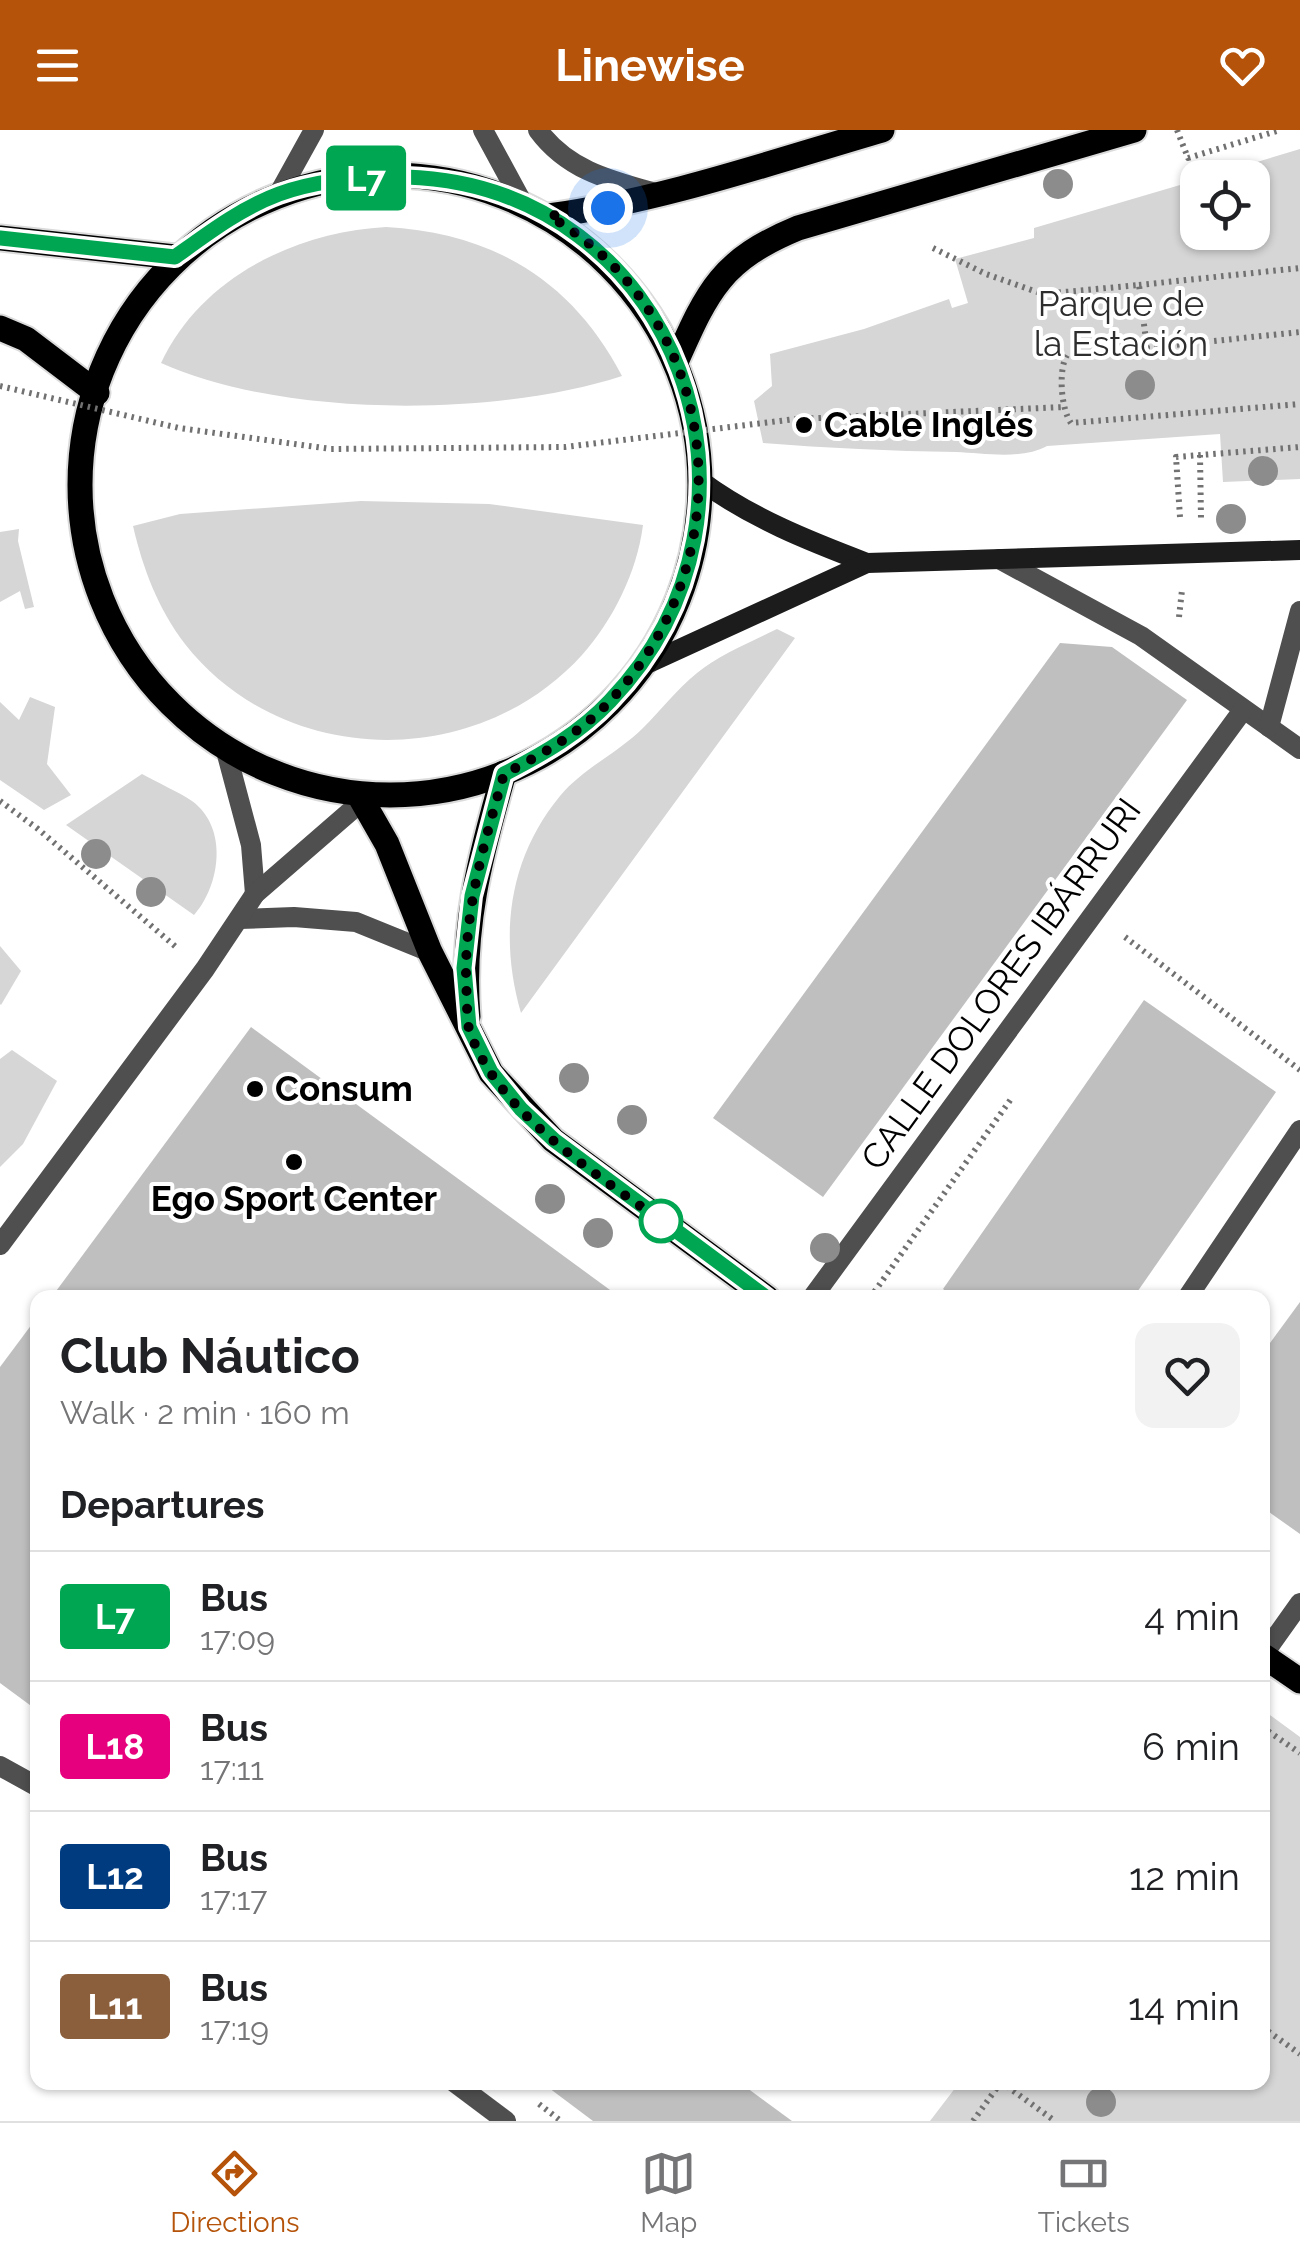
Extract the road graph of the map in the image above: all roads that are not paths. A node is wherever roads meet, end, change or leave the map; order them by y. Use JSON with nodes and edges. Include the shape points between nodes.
{"nodes":[{"id":1,"x":314,"y":130,"type":"edge"},
{"id":2,"x":484,"y":130,"type":"edge"},
{"id":3,"x":538,"y":130,"type":"edge"},
{"id":4,"x":882,"y":130,"type":"edge"},
{"id":5,"x":1134,"y":130,"type":"edge"},
{"id":6,"x":278,"y":194,"type":"junction"},
{"id":7,"x":661,"y":195,"type":"junction"},
{"id":8,"x":521,"y":200,"type":"junction"},
{"id":9,"x":549,"y":216,"type":"junction"},
{"id":10,"x":0,"y":238,"type":"edge"},
{"id":11,"x":175,"y":257,"type":"junction"},
{"id":12,"x":0,"y":328,"type":"edge"},
{"id":13,"x":676,"y":362,"type":"junction"},
{"id":14,"x":96,"y":394,"type":"junction"},
{"id":15,"x":701,"y":481,"type":"junction"},
{"id":16,"x":1300,"y":550,"type":"edge"},
{"id":17,"x":999,"y":559,"type":"junction"},
{"id":18,"x":867,"y":563,"type":"junction"},
{"id":19,"x":1300,"y":611,"type":"edge"},
{"id":20,"x":638,"y":668,"type":"junction"},
{"id":21,"x":1244,"y":710,"type":"junction"},
{"id":22,"x":1270,"y":728,"type":"junction"},
{"id":23,"x":1300,"y":748,"type":"edge"},
{"id":24,"x":226,"y":750,"type":"junction"},
{"id":25,"x":504,"y":774,"type":"junction"},
{"id":26,"x":363,"y":798,"type":"junction"},
{"id":27,"x":255,"y":894,"type":"junction"},
{"id":28,"x":239,"y":920,"type":"junction"},
{"id":29,"x":430,"y":952,"type":"junction"},
{"id":30,"x":469,"y":1027,"type":"junction"},
{"id":31,"x":1300,"y":1130,"type":"edge"},
{"id":32,"x":0,"y":1246,"type":"edge"},
{"id":33,"x":756,"y":1290,"type":"edge"},
{"id":34,"x":818,"y":1290,"type":"edge"},
{"id":35,"x":1192,"y":1290,"type":"edge"},
{"id":36,"x":1300,"y":1604,"type":"edge"},
{"id":37,"x":1270,"y":1645,"type":"edge"},
{"id":38,"x":1270,"y":1660,"type":"edge"},
{"id":39,"x":1300,"y":1682,"type":"edge"},
{"id":40,"x":0,"y":1766,"type":"edge"},
{"id":41,"x":30,"y":1783,"type":"edge"},
{"id":42,"x":465,"y":2090,"type":"edge"},
{"id":43,"x":506,"y":2121,"type":"edge"}],
"edges":[{"from":1,"to":6,"type":"street"},
{"from":2,"to":8,"type":"street"},
{"from":3,"to":7,"type":"street","via":[[576,166]]},
{"from":4,"to":7,"type":"main road"},
{"from":5,"to":13,"type":"main road","via":[[763,242],[708,294]]},
{"from":6,"to":8,"type":"main road","via":[[384,177],[466,184]]},
{"from":6,"to":11,"type":"main road"},
{"from":7,"to":9,"type":"main road"},
{"from":8,"to":9,"type":"main road"},
{"from":9,"to":13,"type":"main road","via":[[616,268],[656,319]]},
{"from":10,"to":11,"type":"main road"},
{"from":11,"to":14,"type":"main road","via":[[138,303]]},
{"from":12,"to":14,"type":"main road","via":[[26,339]]},
{"from":13,"to":15,"type":"main road"},
{"from":14,"to":24,"type":"main road","via":[[84,514],[98,593],[134,668],[161,700]]},
{"from":15,"to":18,"type":"main road","via":[[773,524]]},
{"from":15,"to":20,"type":"main road","via":[[682,588]]},
{"from":16,"to":17,"type":"main road"},
{"from":17,"to":18,"type":"main road"},
{"from":17,"to":21,"type":"street","via":[[1141,636]]},
{"from":18,"to":20,"type":"main road"},
{"from":19,"to":22,"type":"street"},
{"from":20,"to":25,"type":"main road","via":[[578,731]]},
{"from":21,"to":22,"type":"street"},
{"from":21,"to":34,"type":"street","name":"CALLE DOLORES IBÁRRURI"},
{"from":22,"to":23,"type":"street"},
{"from":24,"to":26,"type":"main road","via":[[278,774]]},
{"from":24,"to":27,"type":"street","via":[[251,845]]},
{"from":25,"to":26,"type":"main road","via":[[432,796]]},
{"from":25,"to":30,"type":"main road","via":[[472,896],[464,968]]},
{"from":26,"to":27,"type":"street"},
{"from":26,"to":29,"type":"main road"},
{"from":27,"to":28,"type":"street"},
{"from":28,"to":29,"type":"street","via":[[356,922]]},
{"from":28,"to":32,"type":"street"},
{"from":29,"to":30,"type":"main road"},
{"from":30,"to":33,"type":"main road","via":[[491,1072],[554,1140]]},
{"from":31,"to":35,"type":"street"},
{"from":36,"to":37,"type":"street"},
{"from":38,"to":39,"type":"main road"},
{"from":40,"to":41,"type":"street"},
{"from":42,"to":43,"type":"street"}]}
